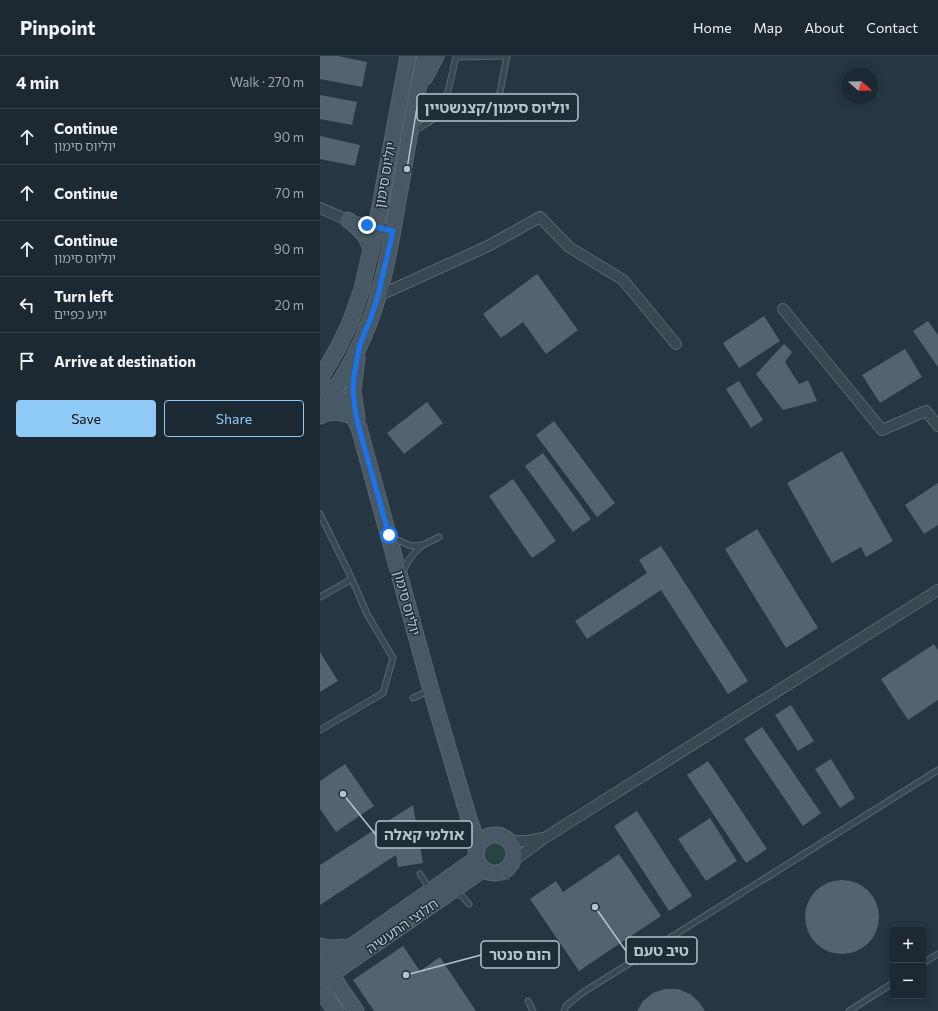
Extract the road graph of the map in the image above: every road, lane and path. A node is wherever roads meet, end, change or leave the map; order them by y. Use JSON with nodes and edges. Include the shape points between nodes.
{"nodes":[{"id":1,"x":408,"y":56,"type":"edge"},
{"id":2,"x":424,"y":56,"type":"edge"},
{"id":3,"x":436,"y":56,"type":"edge"},
{"id":4,"x":507,"y":56,"type":"edge"},
{"id":5,"x":417,"y":92,"type":"junction"},
{"id":6,"x":443,"y":113,"type":"junction"},
{"id":7,"x":410,"y":134,"type":"junction"},
{"id":8,"x":320,"y":208,"type":"edge"},
{"id":9,"x":348,"y":220,"type":"junction"},
{"id":10,"x":376,"y":227,"type":"junction"},
{"id":11,"x":393,"y":231,"type":"junction"},
{"id":12,"x":371,"y":251,"type":"junction"},
{"id":13,"x":378,"y":296,"type":"junction"},
{"id":14,"x":783,"y":309,"type":"dead end"},
{"id":15,"x":360,"y":344,"type":"junction"},
{"id":16,"x":676,"y":344,"type":"dead end"},
{"id":17,"x":320,"y":379,"type":"edge"},
{"id":18,"x":320,"y":382,"type":"edge"},
{"id":19,"x":334,"y":393,"type":"junction"},
{"id":20,"x":320,"y":410,"type":"edge"},
{"id":21,"x":320,"y":416,"type":"edge"},
{"id":22,"x":357,"y":423,"type":"junction"},
{"id":23,"x":938,"y":426,"type":"edge"},
{"id":24,"x":320,"y":514,"type":"edge"},
{"id":25,"x":389,"y":535,"type":"junction"},
{"id":26,"x":439,"y":537,"type":"dead end"},
{"id":27,"x":423,"y":545,"type":"junction"},
{"id":28,"x":352,"y":579,"type":"junction"},
{"id":29,"x":401,"y":582,"type":"junction"},
{"id":30,"x":938,"y":590,"type":"edge"},
{"id":31,"x":320,"y":597,"type":"edge"},
{"id":32,"x":431,"y":690,"type":"junction"},
{"id":33,"x":413,"y":698,"type":"dead end"},
{"id":34,"x":320,"y":730,"type":"edge"},
{"id":35,"x":938,"y":770,"type":"edge"},
{"id":36,"x":469,"y":819,"type":"junction"},
{"id":37,"x":493,"y":834,"type":"junction"},
{"id":38,"x":546,"y":837,"type":"junction"},
{"id":39,"x":510,"y":841,"type":"junction"},
{"id":40,"x":480,"y":857,"type":"junction"},
{"id":41,"x":508,"y":869,"type":"junction"},
{"id":42,"x":420,"y":874,"type":"dead end"},
{"id":43,"x":431,"y":892,"type":"junction"},
{"id":44,"x":447,"y":895,"type":"junction"},
{"id":45,"x":469,"y":904,"type":"dead end"},
{"id":46,"x":320,"y":946,"type":"edge"},
{"id":47,"x":359,"y":949,"type":"junction"},
{"id":48,"x":938,"y":954,"type":"edge"},
{"id":49,"x":926,"y":961,"type":"edge"},
{"id":50,"x":323,"y":969,"type":"edge"},
{"id":51,"x":890,"y":984,"type":"edge"},
{"id":52,"x":320,"y":990,"type":"edge"},
{"id":53,"x":528,"y":1001,"type":"dead end"},
{"id":54,"x":320,"y":1003,"type":"edge"},
{"id":55,"x":352,"y":1005,"type":"edge"},
{"id":56,"x":336,"y":1011,"type":"edge"},
{"id":57,"x":533,"y":1011,"type":"edge"},
{"id":58,"x":564,"y":1011,"type":"edge"},
{"id":59,"x":849,"y":1011,"type":"edge"}],
"edges":[{"from":1,"to":10,"type":"street","name":"יוליוס סימון"},
{"from":2,"to":5,"type":"street","name":"יוליוס סימון"},
{"from":3,"to":5,"type":"street"},
{"from":4,"to":6,"type":"lane","via":[[456,57]]},
{"from":4,"to":6,"type":"lane","via":[[494,118]]},
{"from":5,"to":7,"type":"street","name":"יוליוס סימון"},
{"from":6,"to":7,"type":"lane"},
{"from":7,"to":11,"type":"street","name":"יוליוס סימון"},
{"from":8,"to":9,"type":"street"},
{"from":9,"to":10,"type":"street"},
{"from":9,"to":12,"type":"street","via":[[364,234],[370,243]]},
{"from":10,"to":11,"type":"street"},
{"from":10,"to":12,"type":"street","name":"יוליוס סימון"},
{"from":11,"to":13,"type":"street","name":"יוליוס סימון"},
{"from":12,"to":17,"type":"street","name":"יוליוס סימון","via":[[350,323]]},
{"from":13,"to":15,"type":"street","name":"יוליוס סימון"},
{"from":13,"to":16,"type":"street","via":[[488,246],[540,217],[569,247],[623,280]]},
{"from":14,"to":23,"type":"street","via":[[882,430],[926,411]]},
{"from":15,"to":19,"type":"street","name":"יוליוס סימון"},
{"from":15,"to":22,"type":"street","via":[[353,391]]},
{"from":18,"to":19,"type":"street","name":"יוליוס סימון"},
{"from":19,"to":20,"type":"street"},
{"from":19,"to":22,"type":"street","name":"יוליוס סימון","via":[[347,406]]},
{"from":21,"to":22,"type":"street","via":[[334,412],[345,414]]},
{"from":22,"to":25,"type":"street","name":"יוליוס סימון"},
{"from":24,"to":28,"type":"lane"},
{"from":25,"to":27,"type":"lane","via":[[411,546]]},
{"from":25,"to":29,"type":"street","name":"יוליוס סימון"},
{"from":26,"to":27,"type":"lane"},
{"from":27,"to":29,"type":"lane","via":[[407,563]]},
{"from":28,"to":31,"type":"lane"},
{"from":28,"to":34,"type":"lane","via":[[367,614],[393,658],[383,693]]},
{"from":29,"to":32,"type":"street","name":"יוליוס סימון"},
{"from":30,"to":38,"type":"street"},
{"from":32,"to":33,"type":"lane"},
{"from":32,"to":36,"type":"street","name":"יוליוס סימון"},
{"from":35,"to":58,"type":"lane","via":[[582,993],[566,1006]]},
{"from":36,"to":37,"type":"street","via":[[478,827]]},
{"from":36,"to":40,"type":"street","name":"יוליוס סימון"},
{"from":37,"to":39,"type":"street"},
{"from":37,"to":40,"type":"street","via":[[487,836]]},
{"from":38,"to":39,"type":"street"},
{"from":38,"to":41,"type":"street"},
{"from":39,"to":41,"type":"street","via":[[514,852]]},
{"from":40,"to":41,"type":"street","via":[[494,873]]},
{"from":40,"to":43,"type":"street","name":"חלוצי התעשיה"},
{"from":40,"to":44,"type":"street","name":"חלוצי התעשיה"},
{"from":42,"to":43,"type":"lane"},
{"from":43,"to":47,"type":"street","name":"חלוצי התעשיה"},
{"from":44,"to":45,"type":"lane","via":[[458,894]]},
{"from":44,"to":47,"type":"street","name":"חלוצי התעשיה"},
{"from":46,"to":47,"type":"street"},
{"from":47,"to":50,"type":"street","name":"חלוצי התעשיה"},
{"from":47,"to":55,"type":"street","via":[[346,982],[347,994]]},
{"from":48,"to":49,"type":"lane"},
{"from":50,"to":55,"type":"street"},
{"from":51,"to":59,"type":"lane"},
{"from":52,"to":56,"type":"street"},
{"from":53,"to":57,"type":"lane"},
{"from":54,"to":56,"type":"street"}]}
